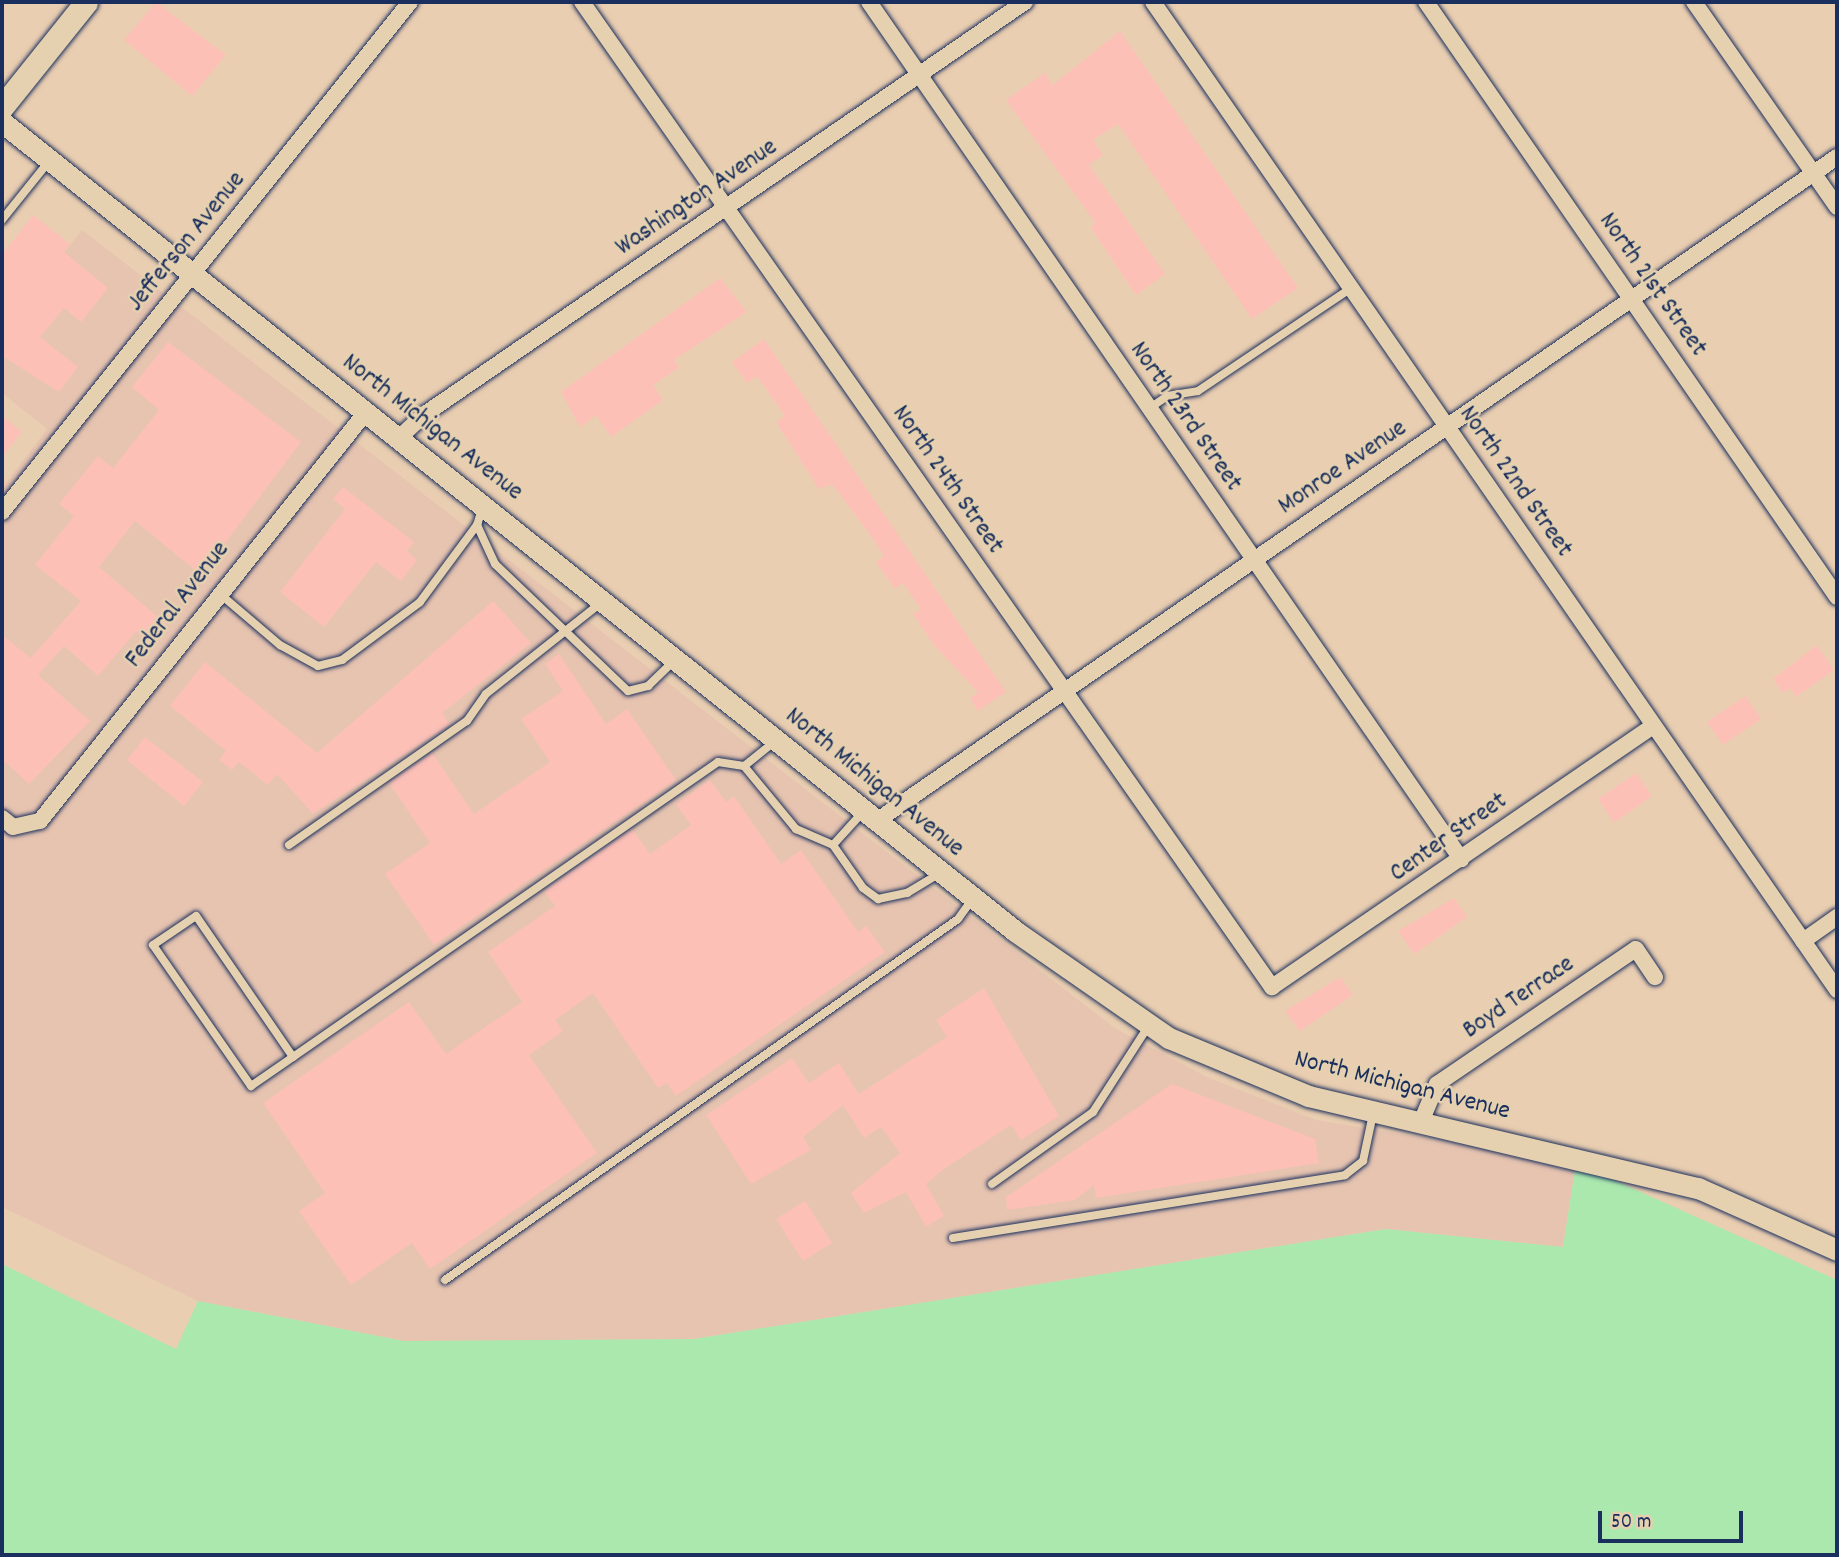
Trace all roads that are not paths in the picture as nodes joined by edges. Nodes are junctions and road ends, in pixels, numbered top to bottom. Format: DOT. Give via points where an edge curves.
graph roads {
  1 [pos="86,2"];
  2 [pos="410,2"];
  3 [pos="582,2"];
  4 [pos="869,2"];
  5 [pos="1025,2"];
  6 [pos="1153,2"];
  7 [pos="1426,2"];
  8 [pos="1694,2"];
  9 [pos="919,75"];
  10 [pos="2,107"];
  11 [pos="2,122"];
  12 [pos="1837,157"];
  13 [pos="50,160"];
  14 [pos="1814,174"];
  15 [pos="1837,207"];
  16 [pos="726,208"];
  17 [pos="2,220"];
  18 [pos="192,275"];
  19 [pos="1351,288"];
  20 [pos="1632,299"];
  21 [pos="1150,408"];
  22 [pos="366,412"];
  23 [pos="1447,426"];
  24 [pos="400,437"];
  25 [pos="483,504"];
  26 [pos="2,512"];
  27 [pos="477,525"];
  28 [pos="1254,559"];
  29 [pos="218,592"];
  30 [pos="1837,597"];
  31 [pos="603,601"];
  32 [pos="569,631"];
  33 [pos="676,659"];
  34 [pos="1063,690"];
  35 [pos="1653,726"];
  36 [pos="776,741"];
  37 [pos="744,766"];
  38 [pos="871,816"];
  39 [pos="2,818"];
  40 [pos="289,845"];
  41 [pos="833,845"];
  42 [pos="1461,859"];
  43 [pos="942,873"];
  44 [pos="974,898"];
  45 [pos="1837,917"];
  46 [pos="1803,941"];
  47 [pos="1655,977"];
  48 [pos="1272,987"];
  49 [pos="1837,990"];
  50 [pos="1149,1025"];
  51 [pos="293,1057"];
  52 [pos="1374,1111"];
  53 [pos="1421,1122"];
  54 [pos="992,1184"];
  55 [pos="953,1238"];
  56 [pos="1837,1250"];
  57 [pos="445,1280"];
  1 -- 10 [label="main road"];
  2 -- 18 [label="street, Jefferson Avenue"];
  3 -- 16 [label="street, North 24th Street"];
  4 -- 9 [label="street, North 23rd Street"];
  5 -- 9 [label="street, Washington Avenue"];
  6 -- 19 [label="street, North 22nd Street"];
  7 -- 20 [label="street, North 21st Street"];
  8 -- 14 [label="street"];
  9 -- 16 [label="street, Washington Avenue"];
  9 -- 21 [label="street, North 23rd Street"];
  11 -- 13 [label="street, North Michigan Avenue"];
  12 -- 14 [label="street, Monroe Avenue"];
  13 -- 17 [label="lane"];
  13 -- 18 [label="street, North Michigan Avenue"];
  14 -- 15 [label="street"];
  14 -- 20 [label="street, Monroe Avenue"];
  16 -- 24 [label="street, Washington Avenue" via="425,414"];
  16 -- 34 [label="street, North 24th Street"];
  18 -- 22 [label="street, North Michigan Avenue"];
  18 -- 26 [label="street, Jefferson Avenue"];
  19 -- 21 [label="lane" via="1198,391 1167,396"];
  19 -- 23 [label="street, North 22nd Street"];
  20 -- 23 [label="street, Monroe Avenue"];
  20 -- 30 [label="street, North 21st Street"];
  21 -- 28 [label="street, North 23rd Street"];
  22 -- 24 [label="street, North Michigan Avenue"];
  22 -- 29 [label="street, Federal Avenue"];
  23 -- 28 [label="street, Monroe Avenue"];
  23 -- 35 [label="street, North 22nd Street"];
  24 -- 25 [label="street, North Michigan Avenue"];
  25 -- 27 [label="lane"];
  25 -- 31 [label="street, North Michigan Avenue"];
  27 -- 29 [label="lane" via="420,602 342,660 318,666 280,645"];
  27 -- 32 [label="lane" via="495,564"];
  28 -- 34 [label="street, Monroe Avenue"];
  28 -- 42 [label="street, North 23rd Street"];
  29 -- 39 [label="street, Federal Avenue" via="40,821 28,828"];
  31 -- 32 [label="lane"];
  31 -- 33 [label="street, North Michigan Avenue"];
  32 -- 33 [label="lane" via="628,691 648,687"];
  32 -- 40 [label="lane" via="486,694 467,721"];
  33 -- 36 [label="street, North Michigan Avenue"];
  34 -- 38 [label="street, Monroe Avenue"];
  34 -- 48 [label="street, North 24th Street"];
  35 -- 42 [label="street, Center Street"];
  35 -- 46 [label="street, North 22nd Street"];
  36 -- 37 [label="lane"];
  36 -- 38 [label="street, North Michigan Avenue"];
  37 -- 41 [label="lane" via="796,829"];
  37 -- 51 [label="lane" via="718,762"];
  38 -- 41 [label="lane" via="841,828"];
  38 -- 43 [label="street, North Michigan Avenue"];
  41 -- 43 [label="lane" via="878,899 907,893"];
  42 -- 48 [label="street, Center Street"];
  43 -- 44 [label="street, North Michigan Avenue"];
  44 -- 50 [label="street, North Michigan Avenue"];
  44 -- 57 [label="lane" via="958,919"];
  45 -- 46 [label="street"];
  46 -- 49 [label="street, North 22nd Street"];
  47 -- 53 [label="street, Boyd Terrace" via="1636,949 1437,1084"];
  50 -- 52 [label="street, North Michigan Avenue" via="1196,1053 1308,1096"];
  50 -- 54 [label="lane" via="1093,1112"];
  51 -- 51 [label="lane" via="196,916 153,945 251,1086"];
  52 -- 53 [label="street, North Michigan Avenue"];
  52 -- 55 [label="lane" via="1363,1161 1345,1175"];
  53 -- 56 [label="street, North Michigan Avenue" via="1698,1188"];
}
